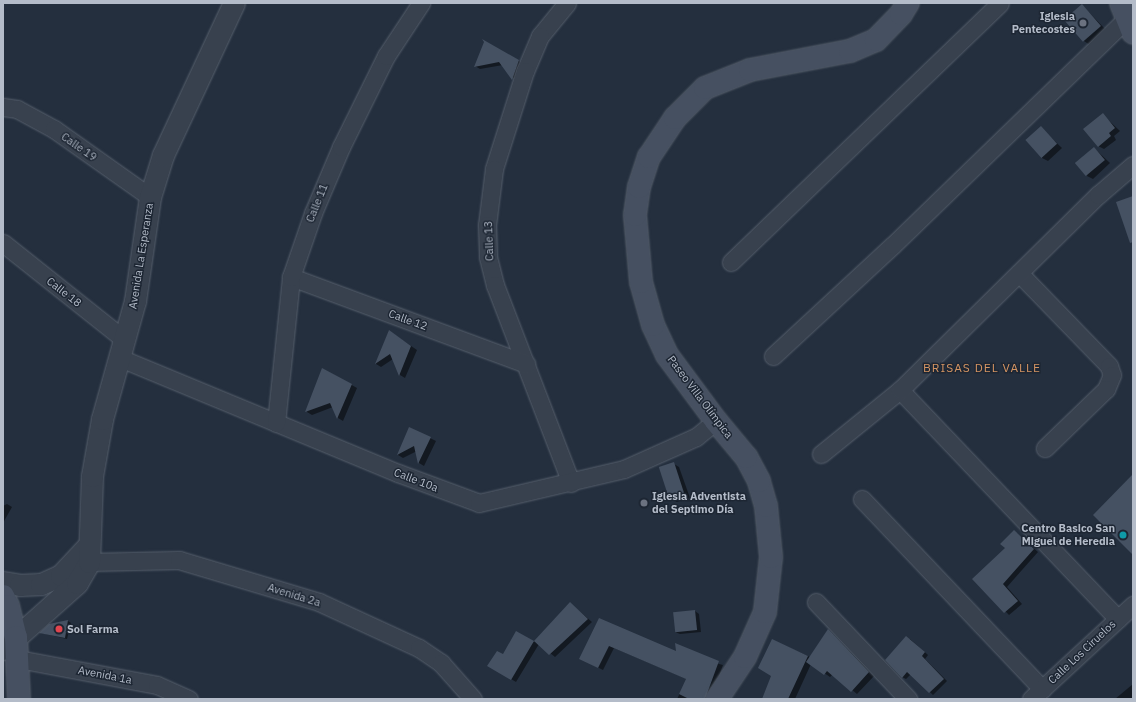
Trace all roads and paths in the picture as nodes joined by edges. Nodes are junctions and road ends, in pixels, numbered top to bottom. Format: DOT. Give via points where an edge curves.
graph roads {
  1 [pos="234,3"];
  2 [pos="422,3"];
  3 [pos="567,3"];
  4 [pos="908,3"];
  5 [pos="1000,3"];
  6 [pos="1127,18"];
  7 [pos="3,107"];
  8 [pos="1133,165"];
  9 [pos="150,197"];
  10 [pos="3,243"];
  11 [pos="731,262"];
  12 [pos="1019,273"];
  13 [pos="291,276"];
  14 [pos="123,349"];
  15 [pos="773,356"];
  16 [pos="526,364"];
  17 [pos="900,390"];
  18 [pos="716,421"];
  19 [pos="276,423"];
  20 [pos="1045,448"];
  21 [pos="821,454"];
  22 [pos="571,483"];
  23 [pos="862,500"];
  24 [pos="88,554"];
  25 [pos="3,582"];
  26 [pos="3,596"];
  27 [pos="816,602"];
  28 [pos="1133,605"];
  29 [pos="1118,620"];
  30 [pos="12,648"];
  31 [pos="3,684"];
  32 [pos="1036,694"];
  33 [pos="189,699"];
  34 [pos="473,699"];
  35 [pos="718,699"];
  36 [pos="908,699"];
  1 -- 9 [label="street, Avenida La Esperanza" via="163,155"];
  2 -- 13 [label="street, Calle 11" via="386,56 341,147 313,213"];
  3 -- 16 [label="street, Calle 13" via="540,36 525,71 494,169 487,225 488,257 495,285"];
  4 -- 18 [label="main road, Paseo Villa Olímpica" via="876,40 850,51 750,70 705,88 675,118 649,157 639,187 635,215 641,282 653,326 667,355"];
  5 -- 11 [label="street"];
  6 -- 15 [label="street" via="893,245"];
  7 -- 9 [label="street, Calle 19" via="18,109 54,130"];
  8 -- 12 [label="street" via="1098,195"];
  9 -- 14 [label="street, Avenida La Esperanza" via="135,301"];
  10 -- 14 [label="street, Calle 18"];
  12 -- 17 [label="street"];
  12 -- 20 [label="street" via="1109,366 1112,375 1106,390"];
  13 -- 16 [label="street, Calle 12"];
  13 -- 19 [label="street, Calle 11"];
  14 -- 19 [label="street, Calle 10a"];
  14 -- 24 [label="street, Avenida La Esperanza" via="102,419 92,476"];
  16 -- 22 [label="street, Calle 13"];
  17 -- 21 [label="street"];
  17 -- 29 [label="street"];
  18 -- 22 [label="street, Calle 10a" via="696,437 624,469"];
  18 -- 35 [label="main road, Paseo Villa Olímpica" via="746,457 759,481 766,506 772,557 765,612 745,657"];
  19 -- 22 [label="street, Calle 10a" via="471,501 486,503"];
  23 -- 32 [label="street"];
  24 -- 25 [label="street" via="61,575 40,584 20,586"];
  24 -- 30 [label="street, Avenida La Esperanza" via="76,583"];
  24 -- 34 [label="street, Avenida 2a" via="179,560 319,602 419,648 441,663"];
  26 -- 30 [label="main road" via="8,606"];
  27 -- 36 [label="street"];
  28 -- 29 [label="street, Calle Los Ciruelos"];
  29 -- 32 [label="street, Calle Los Ciruelos"];
  30 -- 31 [label="main road" via="19,699"];
  30 -- 33 [label="street, Avenida 1a" via="157,684"];
}
